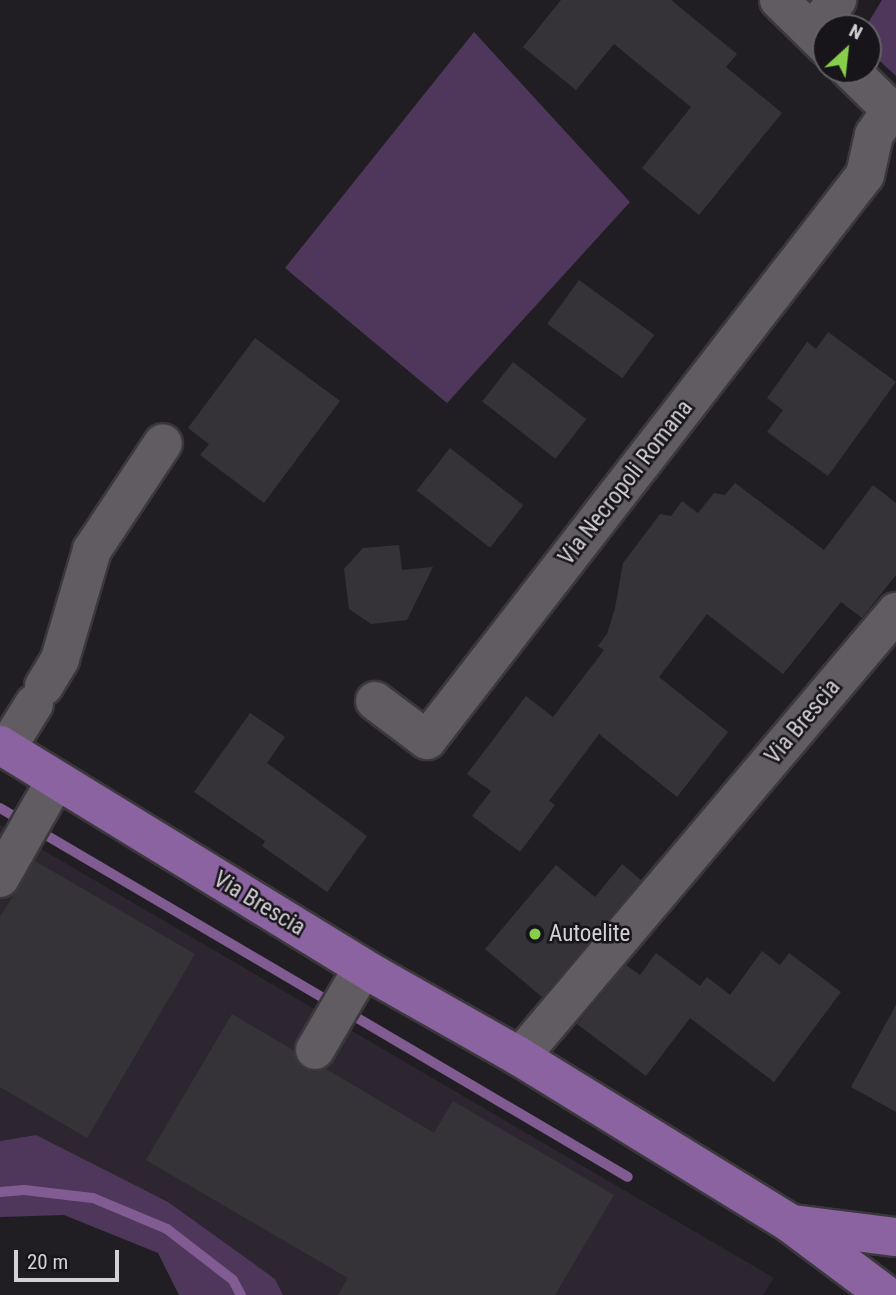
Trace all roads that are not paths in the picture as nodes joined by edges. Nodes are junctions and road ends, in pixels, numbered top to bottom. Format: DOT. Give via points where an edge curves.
graph roads {
  1 [pos="779,0"];
  2 [pos="812,32"];
  3 [pos="865,84"];
  4 [pos="894,112"];
  5 [pos="881,173"];
  6 [pos="163,443"];
  7 [pos="896,612"];
  8 [pos="375,701"];
  9 [pos="3,747"];
  10 [pos="40,809"];
  11 [pos="0,878"];
  12 [pos="520,1057"];
  13 [pos="791,1224"];
  14 [pos="896,1237"];
  15 [pos="886,1295"];
  1 -- 2 [label="street"];
  3 -- 4 [label="street, Via Necropoli Romana"];
  4 -- 5 [label="street, Via Necropoli Romana" via="874,135"];
  5 -- 8 [label="street, Via Necropoli Romana" via="427,740"];
  6 -- 9 [label="street" via="92,550 60,659"];
  7 -- 12 [label="street, Via Brescia"];
  9 -- 10 [label="main road, Via Brescia"];
  10 -- 11 [label="street"];
  10 -- 12 [label="main road, Via Brescia" via="340,1008"];
  12 -- 13 [label="main road, Via Brescia"];
  13 -- 14 [label="main road, Via Brescia"];
  13 -- 15 [label="main road, Via Brescia"];
}
